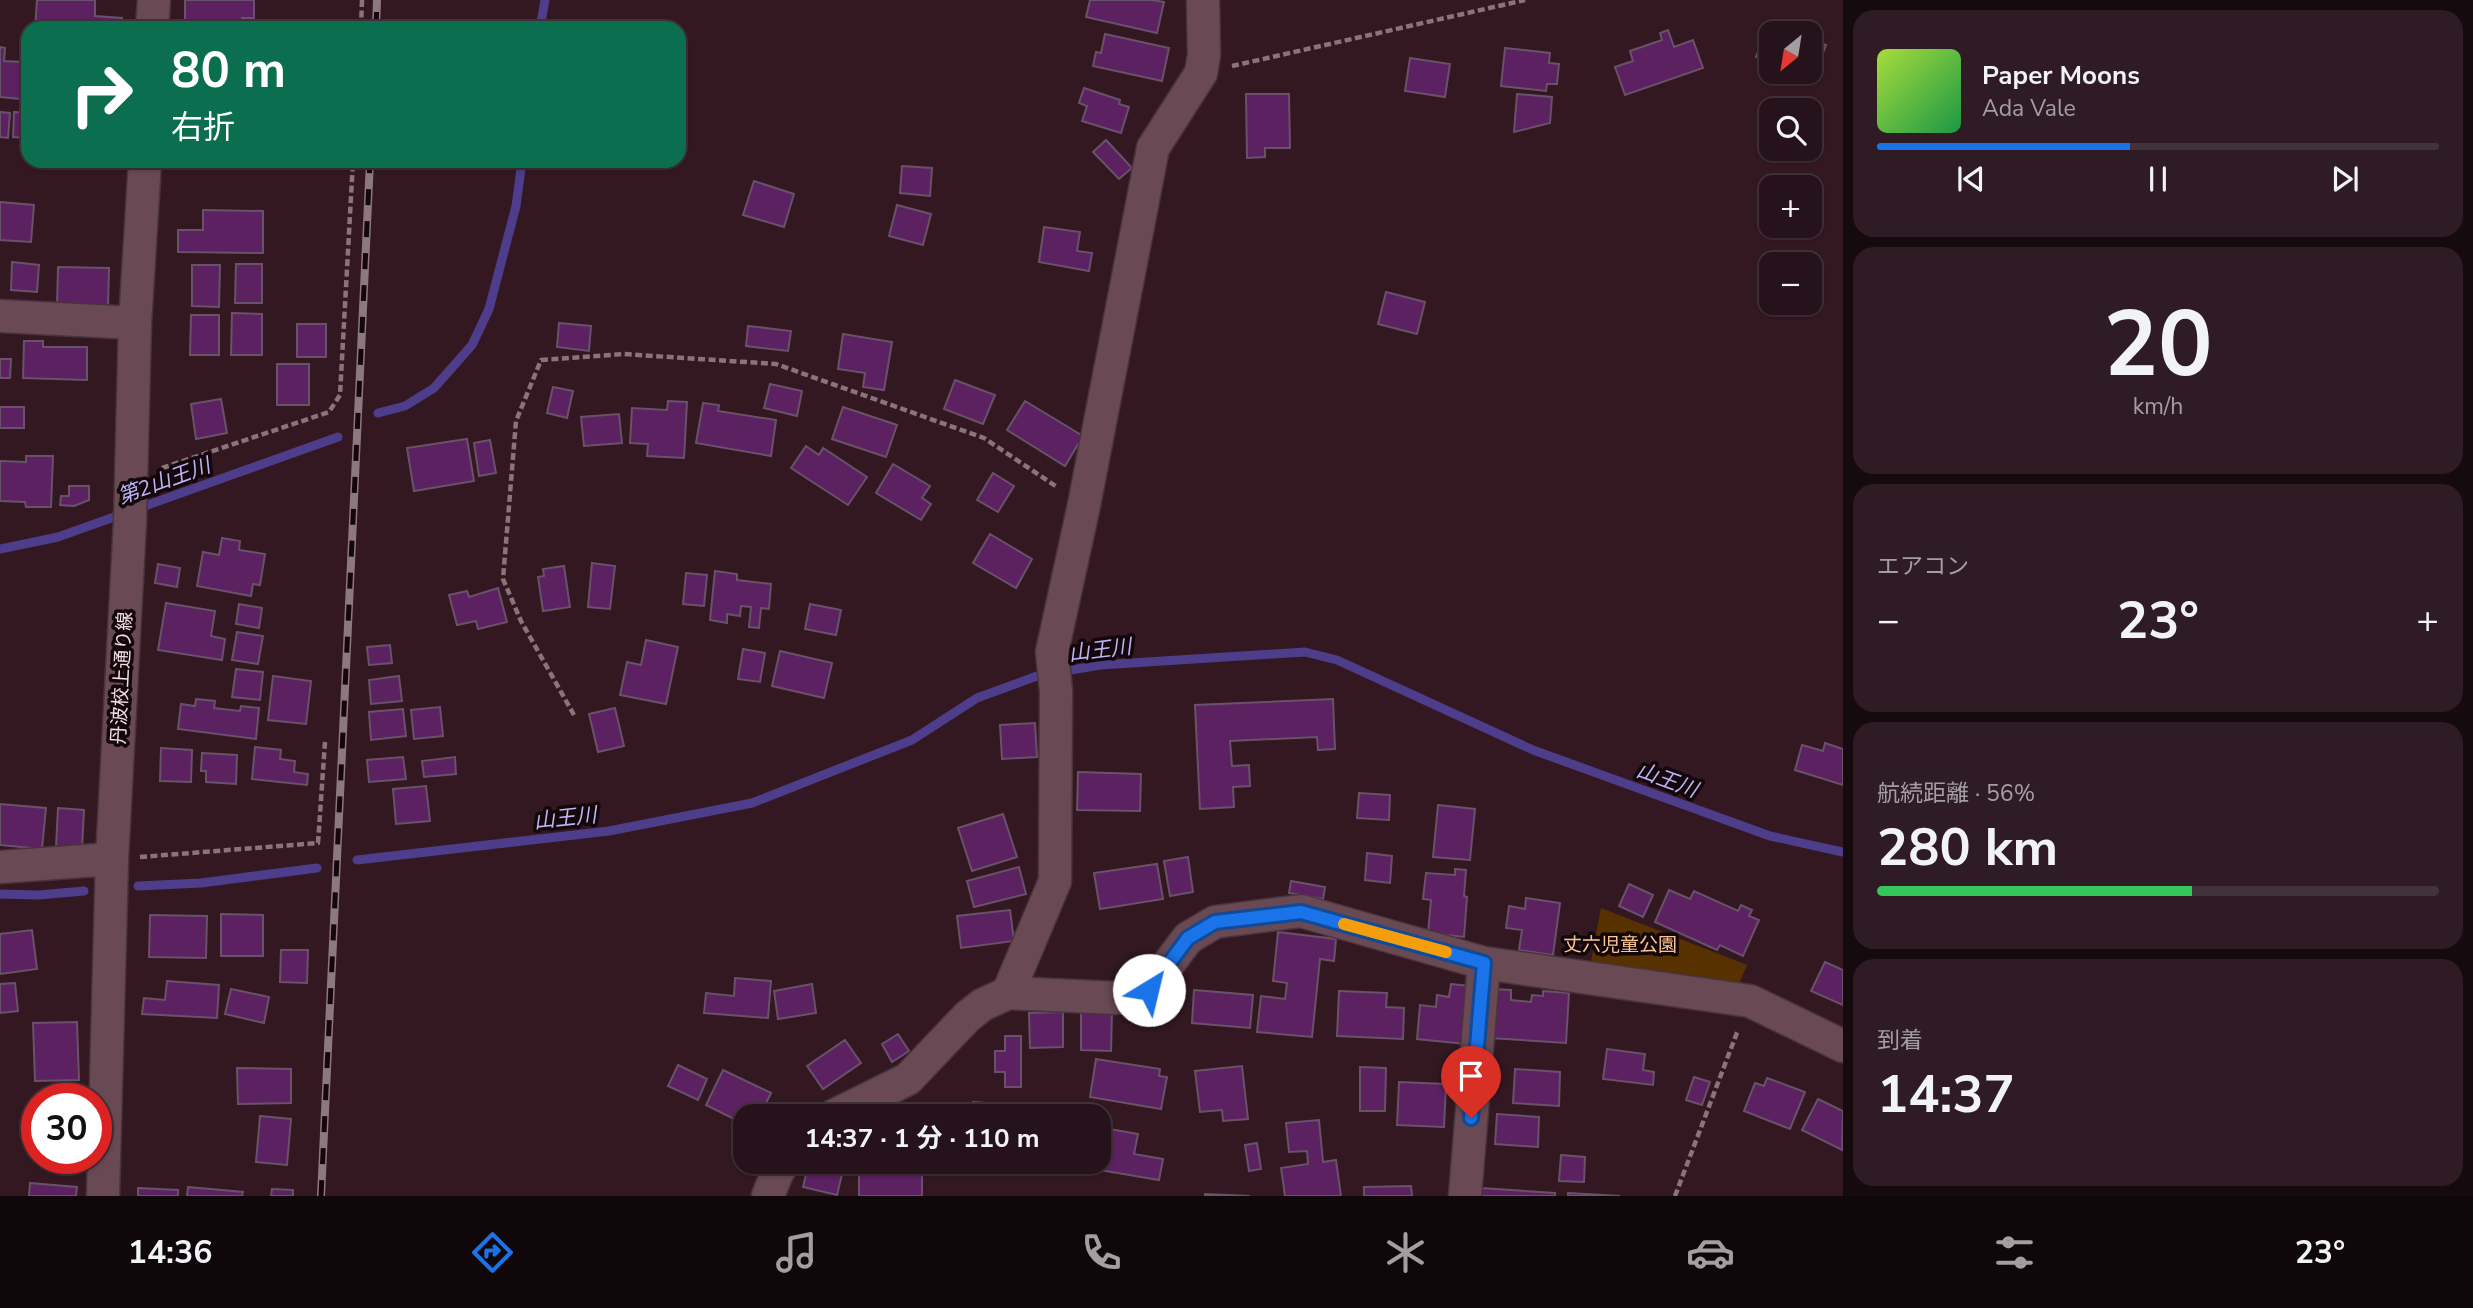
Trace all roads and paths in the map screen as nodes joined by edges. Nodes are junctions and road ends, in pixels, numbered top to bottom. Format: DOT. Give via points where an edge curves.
graph roads {
  1 [pos="154,0"];
  2 [pos="362,0"];
  3 [pos="1203,0"];
  4 [pos="1525,0"];
  5 [pos="152,21"];
  6 [pos="361,21"];
  7 [pos="1201,73"];
  8 [pos="145,168"];
  9 [pos="353,168"];
  10 [pos="0,316"];
  11 [pos="135,323"];
  12 [pos="131,478"];
  13 [pos="1084,505"];
  14 [pos="574,715"];
  15 [pos="325,743"];
  16 [pos="112,859"];
  17 [pos="0,867"];
  18 [pos="1484,963"];
  19 [pos="1008,993"];
  20 [pos="1750,1001"];
  21 [pos="1843,1046"];
  22 [pos="857,1104"];
  23 [pos="777,1174"];
  24 [pos="103,1196"];
  25 [pos="768,1196"];
  26 [pos="1465,1196"];
  27 [pos="1675,1196"];
  1 -- 5 [label="street"];
  2 -- 6 [label="path"];
  3 -- 7 [label="street"];
  4 -- 7 [label="path"];
  7 -- 13 [label="street" via="1153,148"];
  8 -- 11 [label="street, 丹波校上通り線"];
  9 -- 12 [label="path" via="341,395 329,412"];
  10 -- 11 [label="street"];
  11 -- 12 [label="street, 丹波校上通り線"];
  12 -- 16 [label="street, 丹波校上通り線"];
  13 -- 14 [label="path" via="984,438 776,364 623,354 541,360 516,421 503,579"];
  13 -- 19 [label="street" via="1052,652 1055,881"];
  15 -- 16 [label="path" via="318,843"];
  16 -- 17 [label="street"];
  16 -- 24 [label="street, 丹波校上通り線"];
  18 -- 19 [label="street" via="1301,912 1215,922 1188,938 1149,990 1116,998"];
  18 -- 20 [label="street"];
  18 -- 26 [label="street"];
  19 -- 22 [label="street" via="967,1017 908,1079"];
  20 -- 21 [label="street"];
  20 -- 27 [label="path"];
  23 -- 25 [label="street"];
}
